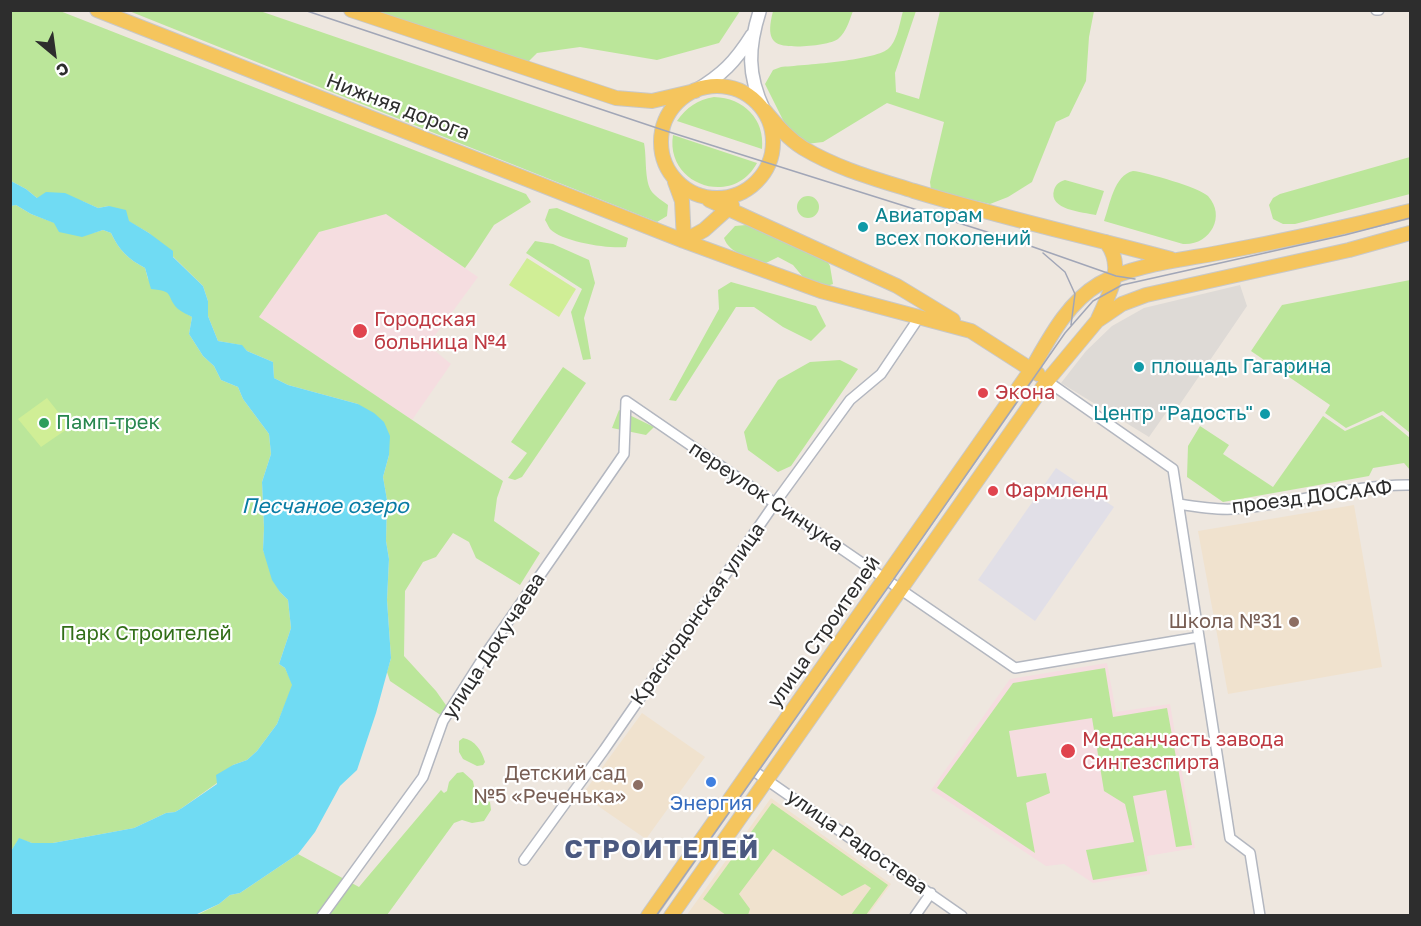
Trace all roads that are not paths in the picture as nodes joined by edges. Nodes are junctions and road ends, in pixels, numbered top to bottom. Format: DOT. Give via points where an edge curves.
graph roads {
  1 [pos="98,10"];
  2 [pos="351,10"];
  3 [pos="760,10"];
  4 [pos="753,34"];
  5 [pos="695,91"];
  6 [pos="764,110"];
  7 [pos="673,177"];
  8 [pos="745,191"];
  9 [pos="697,195"];
  10 [pos="728,209"];
  11 [pos="1410,211"];
  12 [pos="1410,233"];
  13 [pos="684,241"];
  14 [pos="1106,242"];
  15 [pos="1173,260"];
  16 [pos="1116,276"];
  17 [pos="920,316"];
  18 [pos="1097,321"];
  19 [pos="971,331"];
  20 [pos="1031,370"];
  21 [pos="1047,381"];
  22 [pos="626,401"];
  23 [pos="1410,485"];
  24 [pos="943,496"];
  25 [pos="775,503"];
  26 [pos="1179,504"];
  27 [pos="960,507"];
  28 [pos="885,579"];
  29 [pos="901,590"];
  30 [pos="1199,637"];
  31 [pos="751,769"];
  32 [pos="767,780"];
  33 [pos="524,860"];
  34 [pos="931,893"];
  35 [pos="322,915"];
  36 [pos="648,915"];
  37 [pos="671,915"];
  38 [pos="915,915"];
  39 [pos="962,915"];
  40 [pos="1260,915"];
  1 -- 13 [label="main road, Нижняя дорога"];
  2 -- 5 [label="main road" via="616,98 652,101"];
  3 -- 4 [label="main road"];
  4 -- 5 [label="main road" via="726,70"];
  4 -- 6 [label="main road" via="750,65"];
  5 -- 6 [label="main road" via="713,86 734,89 750,96"];
  5 -- 7 [label="main road" via="674,107 662,132 662,151"];
  6 -- 8 [label="main road" via="772,130 773,153 761,178"];
  6 -- 14 [label="main road" via="791,140 855,173"];
  7 -- 9 [label="main road"];
  7 -- 13 [label="main road" via="682,201"];
  8 -- 9 [label="main road" via="719,199"];
  8 -- 10 [label="main road"];
  9 -- 10 [label="main road"];
  10 -- 13 [label="main road"];
  10 -- 19 [label="main road" via="897,286"];
  11 -- 15 [label="main road" via="1343,228"];
  12 -- 18 [label="main road" via="1146,295 1122,304"];
  13 -- 17 [label="main road, Нижняя дорога" via="821,291"];
  14 -- 15 [label="main road"];
  14 -- 16 [label="main road" via="1116,260"];
  15 -- 16 [label="main road, улица Строителей"];
  16 -- 18 [label="main road"];
  16 -- 20 [label="main road, улица Строителей" via="1098,284 1072,308 1055,328"];
  17 -- 19 [label="main road, Нижняя дорога"];
  17 -- 25 [label="street, Краснодонская улица" via="881,374 850,400"];
  18 -- 21 [label="main road, улица Строителей"];
  19 -- 20 [label="main road"];
  20 -- 21 [label="main road"];
  20 -- 24 [label="main road, улица Строителей"];
  21 -- 26 [label="street" via="1173,469"];
  21 -- 27 [label="main road, улица Строителей"];
  22 -- 25 [label="street, переулок Синчука"];
  22 -- 35 [label="street, улица Докучаева" via="624,454 486,652 443,721 423,777"];
  23 -- 26 [label="street, проезд ДОСААФ" via="1383,485 1234,509"];
  24 -- 27 [label="street"];
  24 -- 28 [label="main road, улица Строителей"];
  25 -- 28 [label="street, переулок Синчука"];
  25 -- 33 [label="street, Краснодонская улица"];
  26 -- 30 [label="street"];
  27 -- 29 [label="main road, улица Строителей"];
  28 -- 29 [label="street, переулок Синчука"];
  28 -- 31 [label="main road, улица Строителей"];
  29 -- 30 [label="street, переулок Синчука" via="1015,668"];
  29 -- 32 [label="main road, улица Строителей"];
  30 -- 40 [label="street" via="1230,838 1250,853"];
  31 -- 32 [label="street, улица Радостева"];
  31 -- 36 [label="main road, улица Строителей"];
  32 -- 34 [label="street, улица Радостева"];
  32 -- 37 [label="main road, улица Строителей"];
  34 -- 38 [label="street"];
  34 -- 39 [label="street, улица Радостева"];
}
